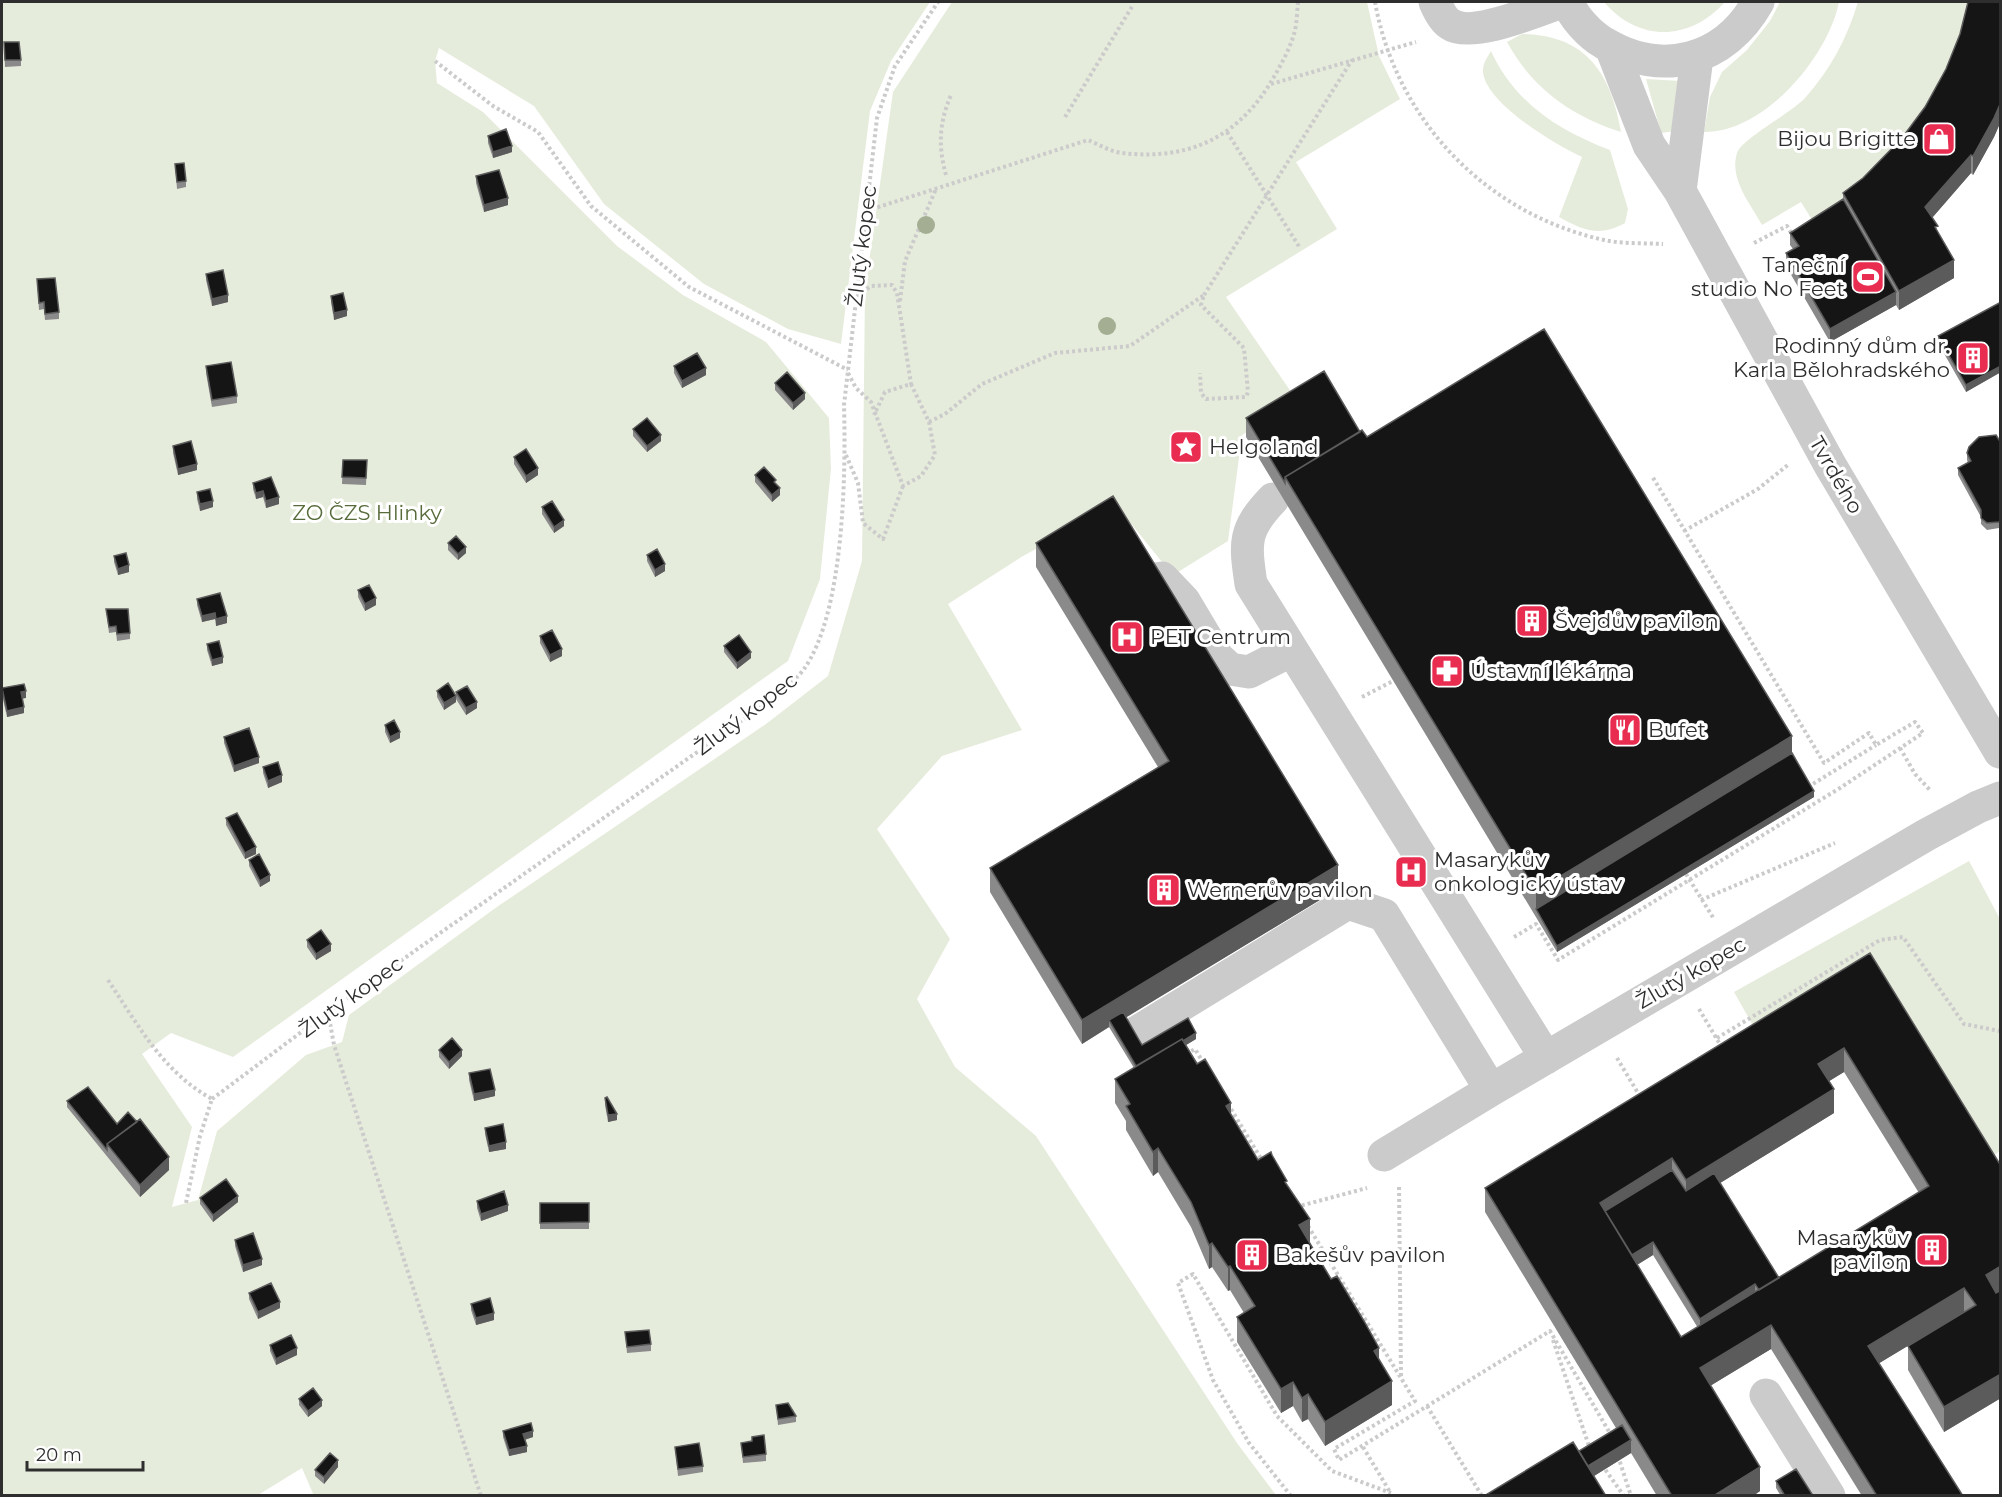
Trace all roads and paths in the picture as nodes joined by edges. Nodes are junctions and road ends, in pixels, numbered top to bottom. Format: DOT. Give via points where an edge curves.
graph roads {
  1 [pos="938,2"];
  2 [pos="1298,2"];
  3 [pos="1375,2"];
  4 [pos="1435,2"];
  5 [pos="1562,2"];
  6 [pos="1568,2"];
  7 [pos="1758,2"];
  8 [pos="1133,5"];
  9 [pos="1611,47"];
  10 [pos="1385,49"];
  11 [pos="1697,57"];
  12 [pos="435,60"];
  13 [pos="1352,60"];
  14 [pos="1270,84"];
  15 [pos="951,95"];
  16 [pos="1065,117"];
  17 [pos="1227,132"];
  18 [pos="946,175"];
  19 [pos="936,189"];
  20 [pos="1680,191"];
  21 [pos="1267,195"];
  22 [pos="866,211"];
  23 [pos="1796,242"];
  24 [pos="1754,243"];
  25 [pos="1663,244"];
  26 [pos="1300,248"];
  27 [pos="1204,295"];
  28 [pos="856,296"];
  29 [pos="899,308"];
  30 [pos="848,371"];
  31 [pos="1200,373"];
  32 [pos="911,384"];
  33 [pos="874,415"];
  34 [pos="929,422"];
  35 [pos="844,452"];
  36 [pos="1794,460"];
  37 [pos="1652,476"];
  38 [pos="903,486"];
  39 [pos="1273,499"];
  40 [pos="1684,531"];
  41 [pos="1149,580"];
  42 [pos="1292,650"];
  43 [pos="1876,745"];
  44 [pos="1900,748"];
  45 [pos="2001,753"];
  46 [pos="1808,788"];
  47 [pos="1930,790"];
  48 [pos="2001,798"];
  49 [pos="1844,839"];
  50 [pos="1686,874"];
  51 [pos="1690,881"];
  52 [pos="1701,900"];
  53 [pos="1711,914"];
  54 [pos="1521,932"];
  55 [pos="108,980"];
  56 [pos="1696,1004"];
  57 [pos="328,1012"];
  58 [pos="2001,1031"];
  59 [pos="1137,1032"];
  60 [pos="1717,1038"];
  61 [pos="1713,1051"];
  62 [pos="1613,1052"];
  63 [pos="1178,1058"];
  64 [pos="1546,1058"];
  65 [pos="1207,1068"];
  66 [pos="1491,1090"];
  67 [pos="1649,1090"];
  68 [pos="1640,1096"];
  69 [pos="212,1098"];
  70 [pos="1224,1098"];
  71 [pos="1645,1104"];
  72 [pos="1266,1167"];
  73 [pos="1386,1173"];
  74 [pos="1290,1198"];
  75 [pos="186,1203"];
  76 [pos="1296,1207"];
  77 [pos="1288,1212"];
  78 [pos="1550,1331"];
  79 [pos="1401,1378"];
  80 [pos="1766,1395"];
  81 [pos="1427,1406"];
  82 [pos="1610,1433"];
  83 [pos="1602,1437"];
  84 [pos="1595,1442"];
  85 [pos="1613,1442"];
  86 [pos="1588,1446"];
  87 [pos="1363,1447"];
  88 [pos="1616,1451"];
  89 [pos="1579,1452"];
  90 [pos="1594,1454"];
  91 [pos="1600,1462"];
  92 [pos="1392,1494"];
  93 [pos="481,1496"];
  94 [pos="1291,1496"];
  95 [pos="1482,1496"];
  96 [pos="1624,1496"];
  97 [pos="1632,1496"];
  98 [pos="1829,1496"];
  1 -- 22 [label="path, Žlutý kopec" via="895,66 877,118"];
  2 -- 14 [label="path" via="1294,34"];
  3 -- 10 [label="path"];
  4 -- 5 [label="street" via="1449,24 1459,28 1502,22"];
  6 -- 9 [label="street" via="1593,37"];
  7 -- 11 [label="street" via="1747,21 1724,43"];
  8 -- 16 [label="path"];
  9 -- 11 [label="street" via="1625,56 1661,63"];
  9 -- 20 [label="street, Tvrdého" via="1649,145"];
  10 -- 13 [label="path"];
  10 -- 25 [label="path" via="1418,113 1457,160 1491,190 1551,224 1606,241"];
  11 -- 20 [label="street"];
  12 -- 30 [label="path" via="493,106 538,132 591,206 688,287"];
  13 -- 14 [label="path"];
  13 -- 21 [label="path"];
  14 -- 17 [label="path" via="1253,110"];
  15 -- 18 [label="path" via="940,134 940,155"];
  17 -- 19 [label="path" via="1190,150 1158,154 1119,153 1088,140"];
  17 -- 21 [label="path"];
  19 -- 22 [label="path"];
  19 -- 29 [label="path" via="905,261"];
  20 -- 45 [label="street, Tvrdého" via="1830,465"];
  21 -- 26 [label="path"];
  21 -- 27 [label="path"];
  22 -- 28 [label="path, Žlutý kopec"];
  23 -- 24 [label="path" via="1787,226"];
  27 -- 31 [label="path" via="1201,305 1244,348 1246,397 1206,399 1201,393"];
  27 -- 34 [label="path" via="1130,346 1055,353 982,384"];
  28 -- 29 [label="path" via="871,286 892,285"];
  28 -- 30 [label="path, Žlutý kopec"];
  29 -- 32 [label="path"];
  30 -- 33 [label="path" via="855,388 871,402"];
  30 -- 35 [label="path, Žlutý kopec"];
  32 -- 33 [label="path" via="885,392"];
  32 -- 34 [label="path"];
  33 -- 38 [label="path"];
  34 -- 38 [label="path" via="935,455 921,476"];
  35 -- 38 [label="path" via="858,483 862,523 883,538"];
  35 -- 57 [label="path, Žlutý kopec" via="838,565 819,642 803,670 774,698"];
  36 -- 40 [label="path" via="1758,489"];
  37 -- 40 [label="path"];
  39 -- 42 [label="street" via="1254,519 1246,549 1251,584"];
  40 -- 43 [label="path" via="1824,763 1869,733"];
  41 -- 42 [label="street" via="1162,578 1174,588 1218,658 1230,669 1249,672"];
  42 -- 64 [label="street"];
  43 -- 44 [label="path" via="1915,722 1923,733"];
  43 -- 46 [label="path"];
  44 -- 47 [label="path"];
  44 -- 51 [label="path"];
  48 -- 64 [label="street, Žlutý kopec" via="1937,830"];
  49 -- 52 [label="path"];
  50 -- 51 [label="path"];
  51 -- 52 [label="path"];
  51 -- 54 [label="path" via="1558,960 1536,924"];
  52 -- 53 [label="path"];
  55 -- 69 [label="path" via="159,1056 189,1086"];
  56 -- 60 [label="path"];
  57 -- 69 [label="path, Žlutý kopec"];
  57 -- 93 [label="path" via="334,1045"];
  58 -- 60 [label="path" via="1964,1024 1903,937 1880,940"];
  59 -- 66 [label="street" via="1348,903 1384,915"];
  60 -- 61 [label="path" via="1722,1045"];
  62 -- 68 [label="path"];
  63 -- 65 [label="path" via="1195,1049"];
  64 -- 66 [label="street, Žlutý kopec"];
  66 -- 73 [label="street, Žlutý kopec"];
  67 -- 68 [label="path"];
  68 -- 71 [label="path"];
  69 -- 75 [label="path"];
  70 -- 72 [label="path"];
  73 -- 76 [label="path"];
  73 -- 79 [label="path"];
  74 -- 76 [label="path"];
  76 -- 77 [label="path"];
  76 -- 79 [label="path"];
  78 -- 81 [label="path"];
  78 -- 82 [label="path"];
  78 -- 86 [label="path"];
  79 -- 87 [label="path" via="1415,1401 1334,1449 1339,1460"];
  80 -- 98 [label="street"];
  81 -- 87 [label="path"];
  81 -- 95 [label="path"];
  82 -- 83 [label="path"];
  82 -- 85 [label="path"];
  84 -- 86 [label="path"];
  86 -- 89 [label="path"];
  86 -- 90 [label="path"];
  87 -- 92 [label="path"];
  88 -- 97 [label="path"];
  91 -- 96 [label="path"];
  92 -- 94 [label="path" via="1332,1471 1277,1416 1193,1274 1178,1283 1213,1380 1249,1443"];
}
